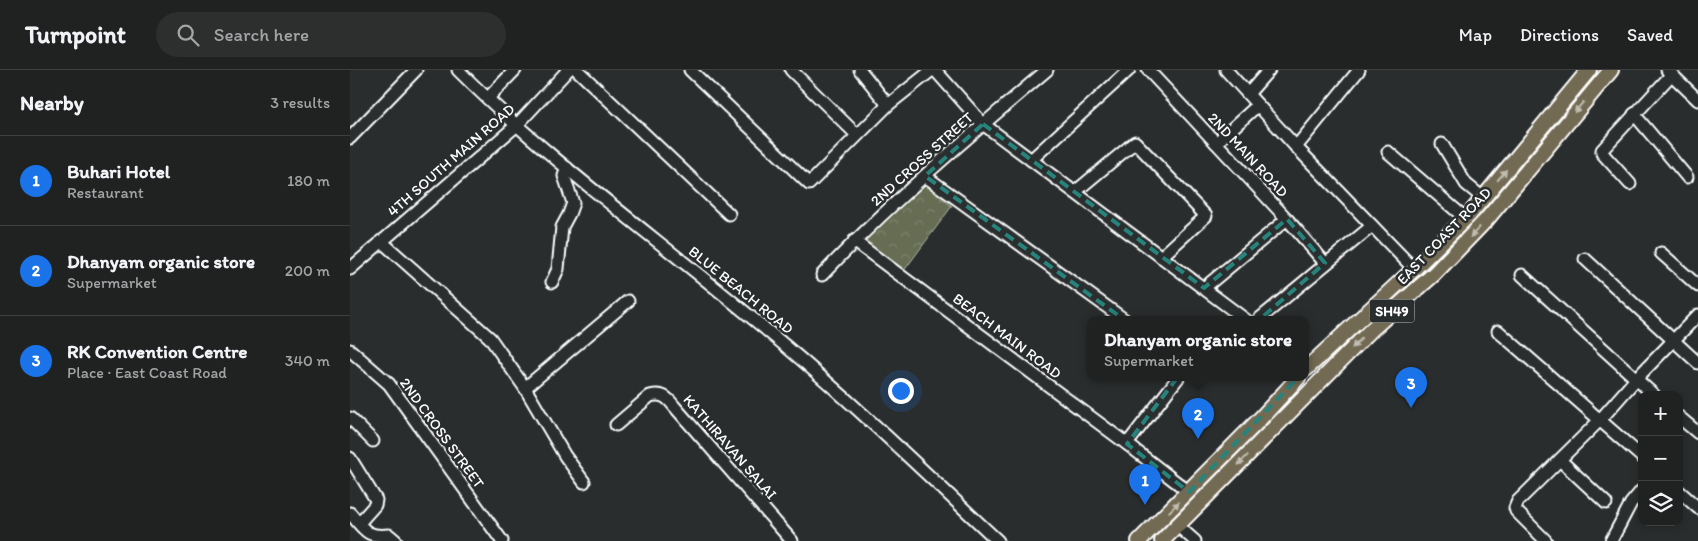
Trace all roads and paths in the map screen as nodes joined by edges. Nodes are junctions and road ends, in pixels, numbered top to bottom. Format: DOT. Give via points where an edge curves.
graph roads {
  1 [pos="416,70"];
  2 [pos="458,70"];
  3 [pos="514,70"];
  4 [pos="568,70"];
  5 [pos="577,70"];
  6 [pos="690,70"];
  7 [pos="791,70"];
  8 [pos="860,70"];
  9 [pos="933,70"];
  10 [pos="1047,70"];
  11 [pos="1129,70"];
  12 [pos="1148,70"];
  13 [pos="1226,70"];
  14 [pos="1269,70"];
  15 [pos="1359,70"];
  16 [pos="1589,70"];
  17 [pos="1610,70"];
  18 [pos="1670,72"];
  19 [pos="1248,94"];
  20 [pos="488,98"];
  21 [pos="1698,100"];
  22 [pos="888,105"];
  23 [pos="1258,105"];
  24 [pos="1634,114"];
  25 [pos="983,124"];
  26 [pos="517,125"];
  27 [pos="857,135"];
  28 [pos="350,138"];
  29 [pos="1216,143"];
  30 [pos="1442,144"];
  31 [pos="1296,148"];
  32 [pos="1388,152"];
  33 [pos="1031,160"];
  34 [pos="567,168"];
  35 [pos="925,176"];
  36 [pos="1687,177"];
  37 [pos="1630,184"];
  38 [pos="1075,192"];
  39 [pos="1483,198"];
  40 [pos="729,214"];
  41 [pos="1465,218"];
  42 [pos="1287,219"];
  43 [pos="1372,226"];
  44 [pos="381,241"];
  45 [pos="854,241"];
  46 [pos="1662,253"];
  47 [pos="1161,257"];
  48 [pos="1585,259"];
  49 [pos="1325,263"];
  50 [pos="1414,268"];
  51 [pos="350,269"];
  52 [pos="822,274"];
  53 [pos="1522,274"];
  54 [pos="552,282"];
  55 [pos="1698,286"];
  56 [pos="1204,288"];
  57 [pos="628,300"];
  58 [pos="1698,315"];
  59 [pos="1119,316"];
  60 [pos="1241,316"];
  61 [pos="1263,316"];
  62 [pos="1498,331"];
  63 [pos="1673,340"];
  64 [pos="350,350"];
  65 [pos="1698,363"];
  66 [pos="1309,366"];
  67 [pos="1636,379"];
  68 [pos="1176,381"];
  69 [pos="1295,381"];
  70 [pos="525,388"];
  71 [pos="1650,391"];
  72 [pos="350,418"];
  73 [pos="1600,420"];
  74 [pos="1683,420"];
  75 [pos="616,425"];
  76 [pos="1698,433"];
  77 [pos="373,441"];
  78 [pos="1127,444"];
  79 [pos="1638,453"];
  80 [pos="350,458"];
  81 [pos="1560,460"];
  82 [pos="584,482"];
  83 [pos="1189,492"];
  84 [pos="1638,495"];
  85 [pos="1683,495"];
  86 [pos="1606,503"];
  87 [pos="1698,508"];
  88 [pos="350,513"];
  89 [pos="359,522"];
  90 [pos="1178,526"];
  91 [pos="396,541"];
  92 [pos="502,541"];
  93 [pos="792,541"];
  94 [pos="998,541"];
  95 [pos="1140,541"];
  96 [pos="1162,541"];
  97 [pos="1195,541"];
  98 [pos="1546,541"];
  99 [pos="1611,541"];
  1 -- 28 [label="street"];
  2 -- 20 [label="street, BLUE BEACH ROAD"];
  3 -- 20 [label="street"];
  4 -- 26 [label="street, 4TH SOUTH MAIN ROAD"];
  5 -- 40 [label="street"];
  6 -- 27 [label="street" via="809,184"];
  7 -- 27 [label="street"];
  8 -- 22 [label="street"];
  9 -- 22 [label="street"];
  9 -- 25 [label="street"];
  10 -- 25 [label="street, 2ND CROSS STREET"];
  11 -- 33 [label="street"];
  12 -- 29 [label="street, 2ND MAIN ROAD"];
  13 -- 19 [label="street"];
  14 -- 19 [label="street"];
  15 -- 31 [label="street"];
  39 -- 16 [label="main road, EAST COAST ROAD / SH49, one-way"];
  17 -- 90 [label="main road, EAST COAST ROAD / SH49, one-way" via="1487,218 1434,274 1372,328"];
  18 -- 21 [label="street"];
  18 -- 24 [label="street"];
  19 -- 23 [label="street"];
  20 -- 26 [label="street, BLUE BEACH ROAD"];
  22 -- 27 [label="street"];
  23 -- 29 [label="street"];
  23 -- 31 [label="street"];
  24 -- 36 [label="street"];
  24 -- 37 [label="street" via="1602,150"];
  25 -- 33 [label="street"];
  25 -- 35 [label="street, 2ND CROSS STREET"];
  26 -- 34 [label="street, BLUE BEACH ROAD"];
  26 -- 44 [label="street, 4TH SOUTH MAIN ROAD"];
  29 -- 42 [label="street, 2ND MAIN ROAD"];
  30 -- 39 [label="street" via="1466,184"];
  31 -- 43 [label="street"];
  32 -- 41 [label="street"];
  33 -- 38 [label="street"];
  34 -- 54 [label="street" via="564,176 573,203 562,227 561,253"];
  34 -- 94 [label="street, BLUE BEACH ROAD" via="797,355"];
  35 -- 45 [label="street, 2ND CROSS STREET"];
  35 -- 59 [label="street"];
  38 -- 47 [label="street"];
  38 -- 47 [label="street" via="1135,142 1206,216"];
  39 -- 41 [label="main road, EAST COAST ROAD / SH49"];
  41 -- 50 [label="main road, EAST COAST ROAD / SH49"];
  42 -- 49 [label="street, 2ND MAIN ROAD"];
  42 -- 56 [label="street"];
  43 -- 49 [label="street"];
  43 -- 50 [label="street"];
  44 -- 51 [label="street, 4TH SOUTH MAIN ROAD"];
  44 -- 70 [label="street" via="490,338"];
  45 -- 52 [label="street, 2ND CROSS STREET"];
  45 -- 78 [label="street, BEACH MAIN ROAD"];
  46 -- 55 [label="street"];
  47 -- 56 [label="street"];
  48 -- 63 [label="street"];
  49 -- 61 [label="street"];
  50 -- 66 [label="main road, EAST COAST ROAD / SH49"];
  53 -- 67 [label="street"];
  56 -- 60 [label="street"];
  57 -- 70 [label="street"];
  58 -- 63 [label="street"];
  62 -- 73 [label="street"];
  63 -- 65 [label="street"];
  63 -- 67 [label="street"];
  64 -- 92 [label="street, 2ND CROSS STREET" via="389,384"];
  67 -- 71 [label="street"];
  67 -- 73 [label="street"];
  68 -- 78 [label="street"];
  69 -- 83 [label="main road, EAST COAST ROAD / SH49"];
  70 -- 82 [label="street"];
  72 -- 77 [label="street"];
  73 -- 79 [label="street"];
  73 -- 81 [label="street"];
  74 -- 76 [label="street"];
  75 -- 93 [label="street, KATHIRAVAN SALAI" via="650,396 663,395"];
  78 -- 83 [label="street, BEACH MAIN ROAD"];
  80 -- 89 [label="street" via="376,500"];
  81 -- 86 [label="street"];
  81 -- 98 [label="street" via="1518,501 1515,508"];
  95 -- 83 [label="main road, EAST COAST ROAD / SH49, one-way"];
  84 -- 99 [label="street"];
  85 -- 87 [label="street"];
  88 -- 89 [label="street"];
  89 -- 91 [label="street" via="372,536 389,535"];
  90 -- 96 [label="main road, EAST COAST ROAD / SH49"];
  90 -- 97 [label="street"];
}
